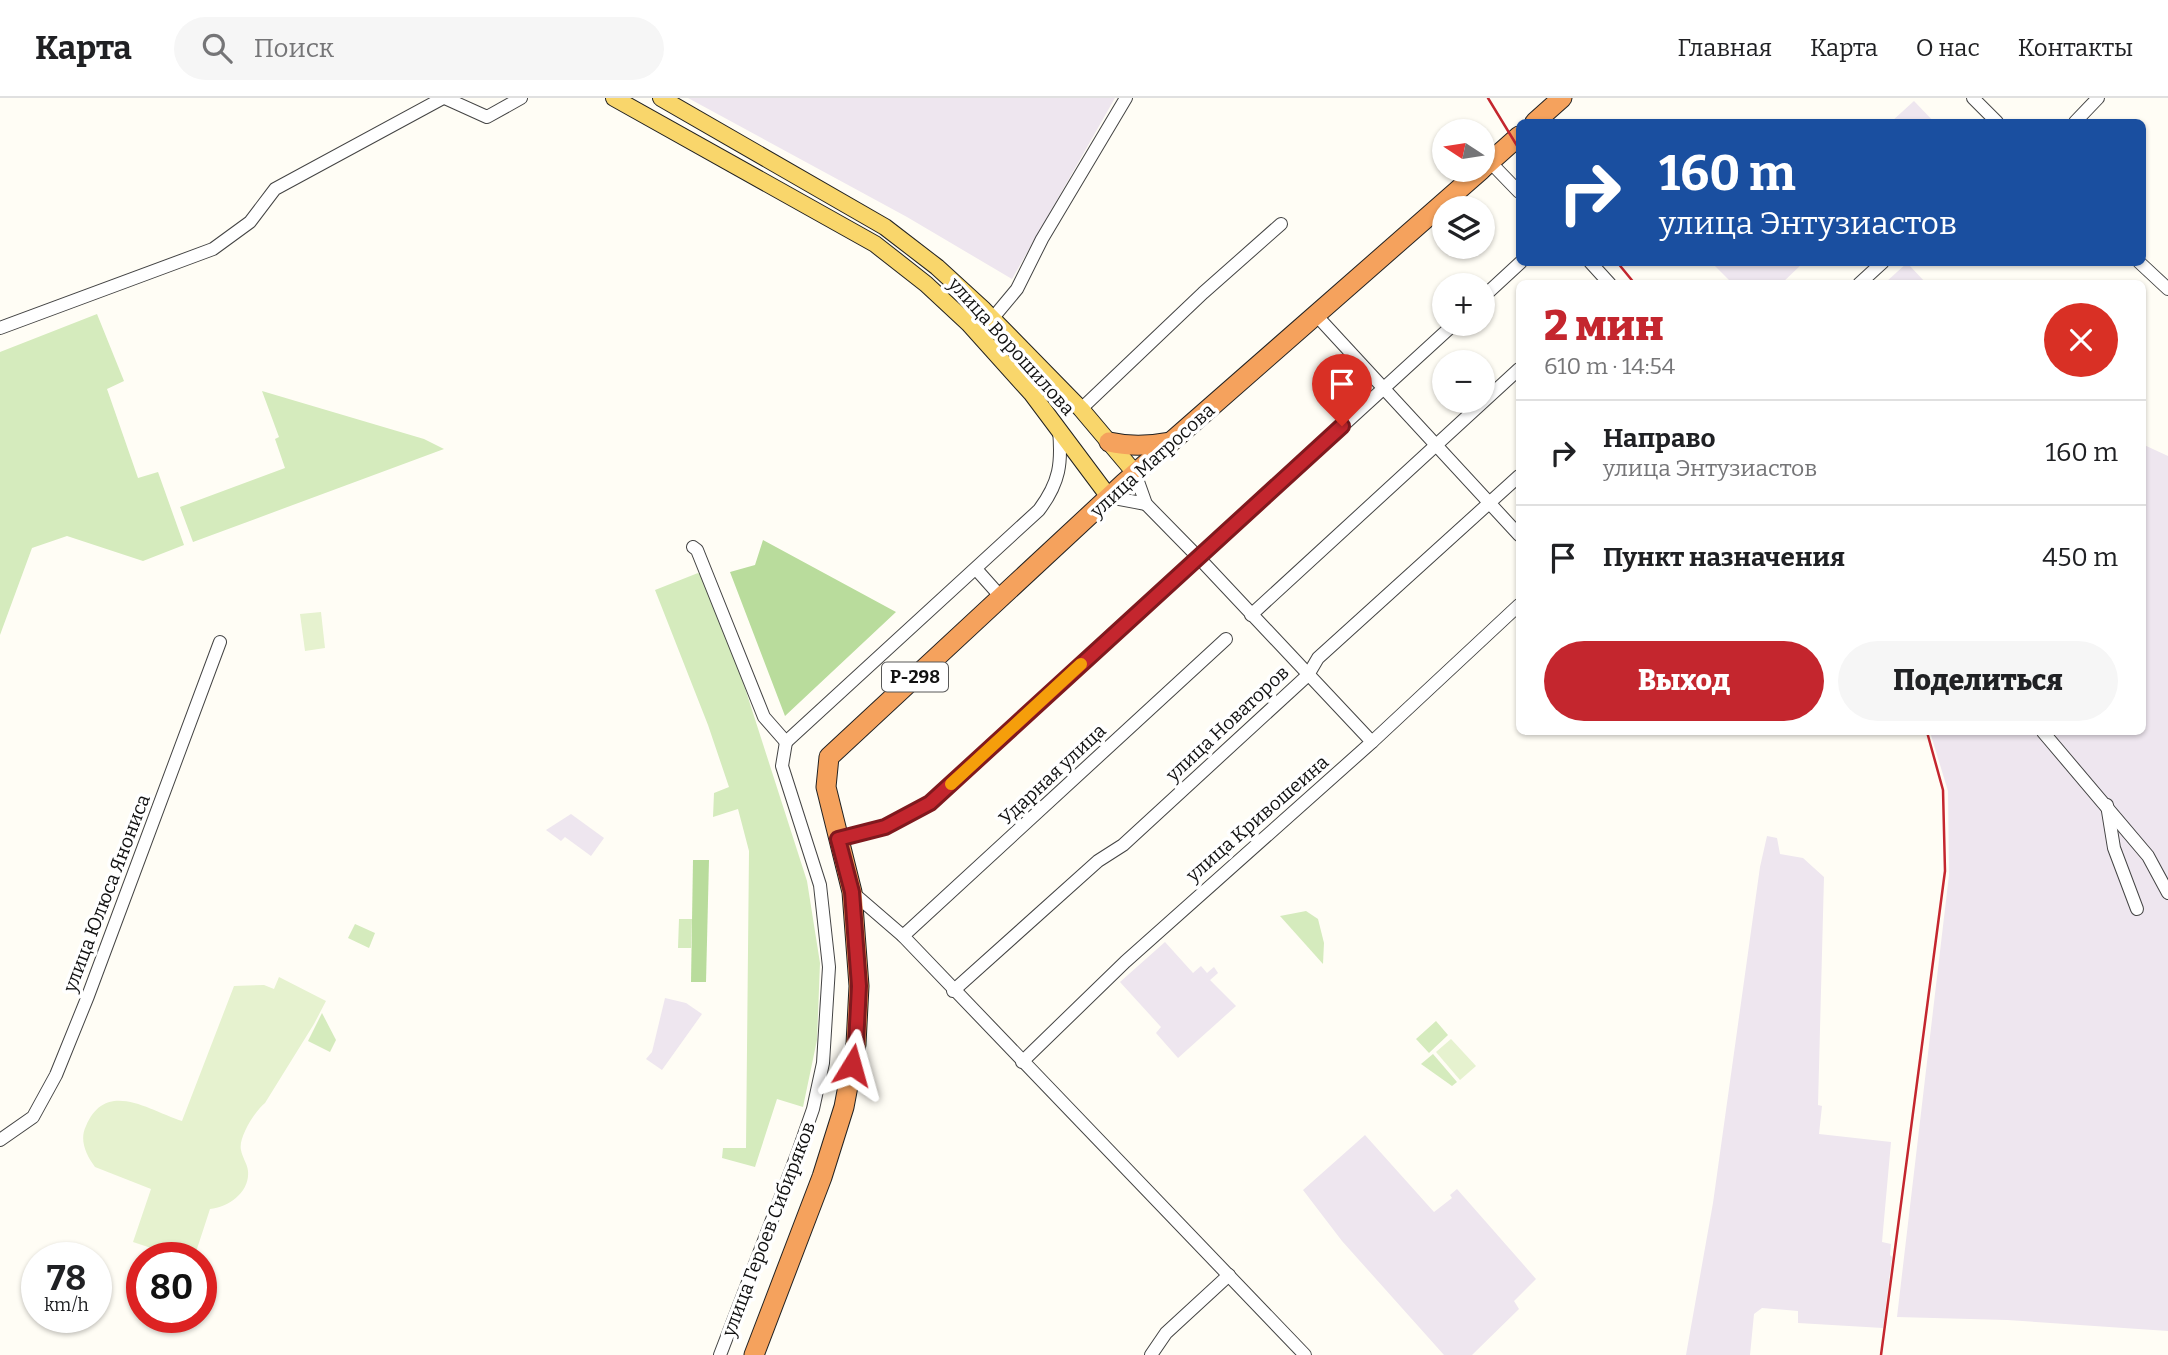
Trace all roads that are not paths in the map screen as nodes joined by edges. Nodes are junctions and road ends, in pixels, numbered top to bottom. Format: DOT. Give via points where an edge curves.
graph roads {
  1 [pos="444,98"];
  2 [pos="521,98"];
  3 [pos="614,98"];
  4 [pos="661,98"];
  5 [pos="1126,98"];
  6 [pos="1562,98"];
  7 [pos="1973,98"];
  8 [pos="2098,98"];
  9 [pos="1538,119"];
  10 [pos="1994,119"];
  11 [pos="2078,119"];
  12 [pos="1516,139"];
  13 [pos="1495,157"];
  14 [pos="1495,175"];
  15 [pos="1467,182"];
  16 [pos="1516,190"];
  17 [pos="1281,225"];
  18 [pos="1517,266"];
  19 [pos="1594,266"];
  20 [pos="1879,266"];
  21 [pos="2143,266"];
  22 [pos="1606,280"];
  23 [pos="1863,280"];
  24 [pos="1495,286"];
  25 [pos="2168,289"];
  26 [pos="1316,316"];
  27 [pos="992,319"];
  28 [pos="0,328"];
  29 [pos="1441,336"];
  30 [pos="1516,372"];
  31 [pos="1384,388"];
  32 [pos="1081,410"];
  33 [pos="1059,429"];
  34 [pos="1109,442"];
  35 [pos="1171,442"];
  36 [pos="1437,446"];
  37 [pos="1135,473"];
  38 [pos="1516,479"];
  39 [pos="1109,496"];
  40 [pos="1489,503"];
  41 [pos="1146,504"];
  42 [pos="1516,532"];
  43 [pos="693,547"];
  44 [pos="1198,557"];
  45 [pos="976,569"];
  46 [pos="1001,597"];
  47 [pos="1516,608"];
  48 [pos="1251,615"];
  49 [pos="1226,639"];
  50 [pos="220,642"];
  51 [pos="1308,675"];
  52 [pos="2046,735"];
  53 [pos="786,742"];
  54 [pos="1372,742"];
  55 [pos="830,757"];
  56 [pos="2107,805"];
  57 [pos="838,839"];
  58 [pos="852,892"];
  59 [pos="2168,893"];
  60 [pos="2137,909"];
  61 [pos="903,936"];
  62 [pos="953,990"];
  63 [pos="1022,1062"];
  64 [pos="0,1140"];
  65 [pos="1229,1275"];
  66 [pos="720,1355"];
  67 [pos="754,1355"];
  68 [pos="1151,1355"];
  69 [pos="1305,1355"];
  1 -- 2 [label="street" via="487,117"];
  1 -- 28 [label="street" via="275,189 250,222 213,249"];
  3 -- 33 [label="main road, улица Ворошилова" via="875,244 969,324"];
  4 -- 27 [label="main road, улица Ворошилова" via="885,227 937,267"];
  5 -- 27 [label="street" via="1017,289"];
  6 -- 9 [label="highway"];
  7 -- 10 [label="street"];
  8 -- 11 [label="street"];
  12 -- 13 [label="highway, улица Матросова / Р-298"];
  14 -- 16 [label="street"];
  15 -- 26 [label="highway, улица Матросова / Р-298"];
  17 -- 32 [label="street"];
  18 -- 24 [label="street"];
  19 -- 22 [label="street"];
  20 -- 23 [label="street"];
  21 -- 25 [label="street"];
  26 -- 31 [label="street"];
  26 -- 35 [label="highway, улица Матросова / Р-298"];
  27 -- 32 [label="main road, улица Ворошилова"];
  29 -- 31 [label="street"];
  30 -- 36 [label="street"];
  31 -- 36 [label="street"];
  31 -- 44 [label="street"];
  32 -- 34 [label="main road, улица Ворошилова"];
  33 -- 39 [label="main road, улица Ворошилова"];
  33 -- 45 [label="street" via="1062,459 1050,495"];
  34 -- 35 [label="highway" via="1129,446"];
  34 -- 37 [label="main road, улица Ворошилова"];
  35 -- 37 [label="highway, улица Матросова / Р-298"];
  36 -- 40 [label="street"];
  36 -- 48 [label="street"];
  37 -- 39 [label="highway, улица Матросова / Р-298"];
  37 -- 41 [label="street, улица Ворошилова"];
  38 -- 40 [label="street, улица Новаторов"];
  39 -- 41 [label="street"];
  39 -- 46 [label="highway, улица Матросова / Р-298"];
  40 -- 42 [label="street"];
  40 -- 51 [label="street, улица Новаторов" via="1318,658"];
  41 -- 44 [label="street, улица Ворошилова"];
  43 -- 53 [label="street" via="764,717"];
  44 -- 48 [label="street, улица Ворошилова"];
  44 -- 57 [label="street" via="930,803 885,827"];
  45 -- 46 [label="street"];
  45 -- 53 [label="street"];
  46 -- 55 [label="highway, улица Матросова / Р-298"];
  47 -- 54 [label="street, улица Кривошеина"];
  48 -- 51 [label="street, улица Ворошилова"];
  49 -- 61 [label="street, Ударная улица"];
  50 -- 64 [label="street, улица Юлюса Янониса" via="56,1075 33,1116"];
  51 -- 54 [label="street, улица Ворошилова"];
  51 -- 62 [label="street, улица Новаторов" via="1123,845 1098,861"];
  52 -- 56 [label="street"];
  53 -- 66 [label="street, улица Героев Сибиряков" via="782,766 820,885 829,967 823,1063 806,1130"];
  54 -- 63 [label="street, улица Кривошеина" via="1176,915"];
  55 -- 57 [label="highway, улица Героев Сибиряков / Р-298" via="826,787"];
  56 -- 59 [label="street" via="2148,856"];
  56 -- 60 [label="street" via="2114,848"];
  57 -- 58 [label="highway, улица Героев Сибиряков / Р-298"];
  58 -- 61 [label="street"];
  58 -- 67 [label="highway, улица Героев Сибиряков / Р-298" via="859,986 856,1044 844,1107"];
  61 -- 62 [label="street"];
  62 -- 63 [label="street"];
  63 -- 65 [label="street"];
  65 -- 68 [label="street" via="1166,1333"];
  65 -- 69 [label="street"];
}
